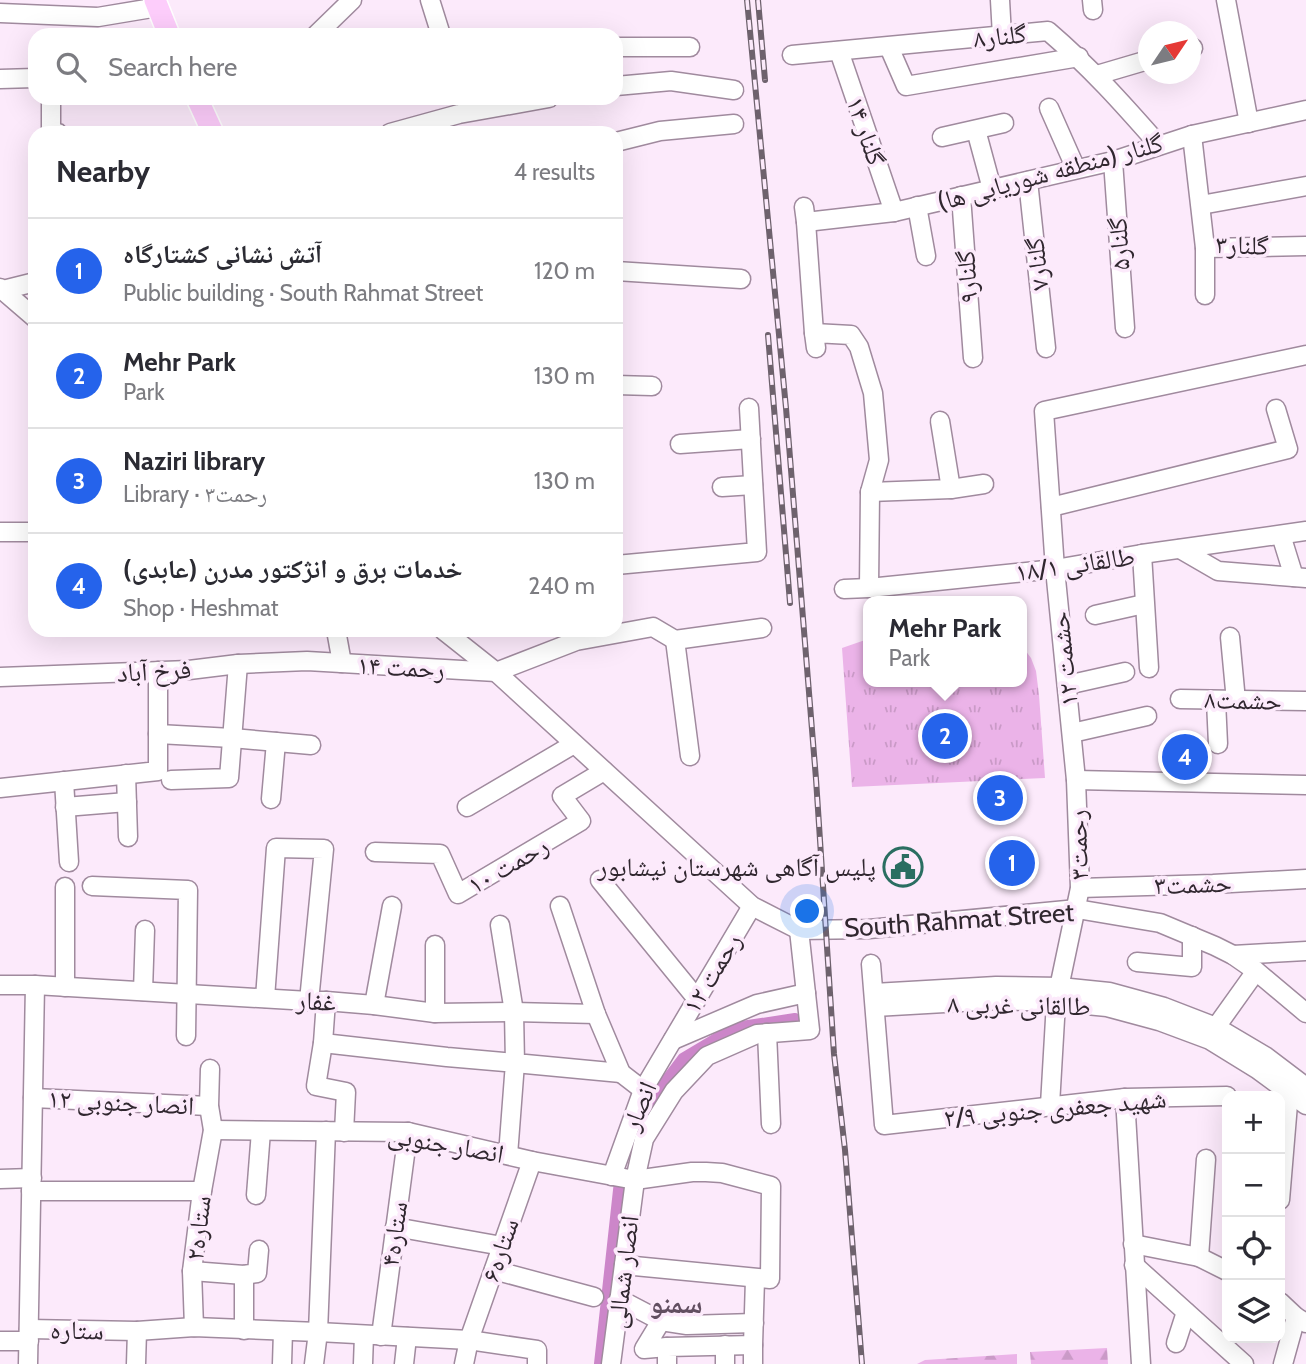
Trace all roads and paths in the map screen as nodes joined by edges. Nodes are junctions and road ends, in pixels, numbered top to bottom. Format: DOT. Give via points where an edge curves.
graph roads {
  1 [pos="352,0"];
  2 [pos="430,0"];
  3 [pos="1000,0"];
  4 [pos="1226,0"];
  5 [pos="157,4"];
  6 [pos="0,13"];
  7 [pos="166,28"];
  8 [pos="323,28"];
  9 [pos="439,28"];
  10 [pos="1002,36"];
  11 [pos="623,47"];
  12 [pos="690,47"];
  13 [pos="889,47"];
  14 [pos="839,51"];
  15 [pos="792,55"];
  16 [pos="1079,57"];
  17 [pos="1138,63"];
  18 [pos="1097,75"];
  19 [pos="28,78"];
  20 [pos="0,79"];
  21 [pos="623,85"];
  22 [pos="734,90"];
  23 [pos="51,105"];
  24 [pos="202,105"];
  25 [pos="457,106"];
  26 [pos="1049,108"];
  27 [pos="1297,118"];
  28 [pos="1004,123"];
  29 [pos="1249,123"];
  30 [pos="734,124"];
  31 [pos="51,126"];
  32 [pos="207,126"];
  33 [pos="407,126"];
  34 [pos="976,130"];
  35 [pos="1192,135"];
  36 [pos="942,137"];
  37 [pos="623,140"];
  38 [pos="1159,145"];
  39 [pos="1113,161"];
  40 [pos="1076,169"];
  41 [pos="1028,181"];
  42 [pos="1306,186"];
  43 [pos="992,189"];
  44 [pos="961,196"];
  45 [pos="1201,205"];
  46 [pos="917,206"];
  47 [pos="894,212"];
  48 [pos="1306,246"];
  49 [pos="1205,248"];
  50 [pos="926,256"];
  51 [pos="623,271"];
  52 [pos="741,279"];
  53 [pos="28,285"];
  54 [pos="6,293"];
  55 [pos="1205,295"];
  56 [pos="28,312"];
  57 [pos="1125,328"];
  58 [pos="1046,348"];
  59 [pos="1306,355"];
  60 [pos="973,358"];
  61 [pos="623,385"];
  62 [pos="652,386"];
  63 [pos="749,408"];
  64 [pos="1276,409"];
  65 [pos="940,421"];
  66 [pos="751,439"];
  67 [pos="680,444"];
  68 [pos="984,484"];
  69 [pos="753,485"];
  70 [pos="722,487"];
  71 [pos="951,489"];
  72 [pos="870,492"];
  73 [pos="1051,508"];
  74 [pos="1306,531"];
  75 [pos="0,532"];
  76 [pos="28,532"];
  77 [pos="1280,535"];
  78 [pos="1180,549"];
  79 [pos="1142,554"];
  80 [pos="623,564"];
  81 [pos="1055,569"];
  82 [pos="1300,577"];
  83 [pos="869,588"];
  84 [pos="844,589"];
  85 [pos="1144,604"];
  86 [pos="1095,615"];
  87 [pos="762,628"];
  88 [pos="623,633"];
  89 [pos="337,637"];
  90 [pos="452,637"];
  91 [pos="602,637"];
  92 [pos="1230,637"];
  93 [pos="675,640"];
  94 [pos="307,661"];
  95 [pos="342,663"];
  96 [pos="238,664"];
  97 [pos="1149,667"];
  98 [pos="158,671"];
  99 [pos="496,672"];
  100 [pos="1125,672"];
  101 [pos="0,677"];
  102 [pos="1067,685"];
  103 [pos="1180,699"];
  104 [pos="1216,701"];
  105 [pos="1236,701"];
  106 [pos="1306,701"];
  107 [pos="1147,716"];
  108 [pos="1072,733"];
  109 [pos="158,734"];
  110 [pos="232,738"];
  111 [pos="276,742"];
  112 [pos="574,744"];
  113 [pos="1218,744"];
  114 [pos="311,745"];
  115 [pos="690,756"];
  116 [pos="604,771"];
  117 [pos="126,774"];
  118 [pos="171,780"];
  119 [pos="1076,780"];
  120 [pos="64,781"];
  121 [pos="1306,785"];
  122 [pos="0,788"];
  123 [pos="271,799"];
  124 [pos="127,802"];
  125 [pos="65,807"];
  126 [pos="467,807"];
  127 [pos="128,837"];
  128 [pos="375,852"];
  129 [pos="69,862"];
  130 [pos="1306,879"];
  131 [pos="600,880"];
  132 [pos="65,887"];
  133 [pos="92,887"];
  134 [pos="1080,888"];
  135 [pos="392,906"];
  136 [pos="560,906"];
  137 [pos="752,906"];
  138 [pos="1077,909"];
  139 [pos="500,925"];
  140 [pos="145,930"];
  141 [pos="799,930"];
  142 [pos="1192,936"];
  143 [pos="435,945"];
  144 [pos="1306,951"];
  145 [pos="1233,955"];
  146 [pos="1137,962"];
  147 [pos="871,964"];
  148 [pos="1256,971"];
  149 [pos="0,985"];
  150 [pos="36,985"];
  151 [pos="65,987"];
  152 [pos="143,991"];
  153 [pos="806,993"];
  154 [pos="187,994"];
  155 [pos="1058,994"];
  156 [pos="265,998"];
  157 [pos="697,999"];
  158 [pos="875,1000"];
  159 [pos="318,1001"];
  160 [pos="374,1005"];
  161 [pos="514,1012"];
  162 [pos="435,1013"];
  163 [pos="1306,1013"];
  164 [pos="596,1014"];
  165 [pos="1186,1023"];
  166 [pos="1216,1027"];
  167 [pos="767,1033"];
  168 [pos="186,1036"];
  169 [pos="673,1040"];
  170 [pos="323,1043"];
  171 [pos="515,1063"];
  172 [pos="210,1069"];
  173 [pos="621,1073"];
  174 [pos="1298,1089"];
  175 [pos="643,1090"];
  176 [pos="1222,1096"];
  177 [pos="33,1098"];
  178 [pos="1125,1098"];
  179 [pos="1050,1105"];
  180 [pos="1306,1105"];
  181 [pos="209,1106"];
  182 [pos="771,1124"];
  183 [pos="213,1130"];
  184 [pos="261,1131"];
  185 [pos="335,1132"];
  186 [pos="408,1132"];
  187 [pos="508,1155"];
  188 [pos="1206,1159"];
  189 [pos="532,1161"];
  190 [pos="1285,1169"];
  191 [pos="612,1176"];
  192 [pos="0,1179"];
  193 [pos="635,1180"];
  194 [pos="32,1184"];
  195 [pos="202,1191"];
  196 [pos="256,1195"];
  197 [pos="396,1227"];
  198 [pos="1133,1244"];
  199 [pos="502,1246"];
  200 [pos="259,1250"];
  201 [pos="1199,1258"];
  202 [pos="624,1265"];
  203 [pos="1134,1265"];
  204 [pos="1222,1269"];
  205 [pos="494,1270"];
  206 [pos="192,1271"];
  207 [pos="244,1275"];
  208 [pos="755,1279"];
  209 [pos="594,1297"];
  210 [pos="619,1299"];
  211 [pos="1285,1306"];
  212 [pos="1186,1312"];
  213 [pos="1301,1320"];
  214 [pos="661,1321"];
  215 [pos="754,1323"];
  216 [pos="194,1327"];
  217 [pos="244,1329"];
  218 [pos="137,1331"];
  219 [pos="283,1331"];
  220 [pos="317,1332"];
  221 [pos="29,1335"];
  222 [pos="372,1335"];
  223 [pos="407,1337"];
  224 [pos="469,1340"];
  225 [pos="0,1341"];
  226 [pos="1176,1343"];
  227 [pos="725,1345"];
  228 [pos="753,1346"];
  229 [pos="644,1349"];
  230 [pos="667,1355"];
  231 [pos="612,1356"];
  232 [pos="1233,1360"];
  233 [pos="28,1364"];
  234 [pos="136,1364"];
  235 [pos="282,1364"];
  236 [pos="314,1364"];
  237 [pos="363,1364"];
  238 [pos="404,1364"];
  239 [pos="464,1364"];
  240 [pos="537,1364"];
  241 [pos="725,1364"];
  242 [pos="752,1364"];
  243 [pos="1141,1364"];
  244 [pos="1283,1364"];
  1 -- 8 [label="street"];
  2 -- 9 [label="street"];
  3 -- 10 [label="street"];
  4 -- 29 [label="street"];
  5 -- 6 [label="street" via="98,18"];
  5 -- 7 [label="main road"];
  10 -- 13 [label="street, گلنار۸"];
  10 -- 16 [label="street, گلنار۸" via="1048,31"];
  11 -- 12 [label="street"];
  13 -- 14 [label="street, گلنار۸"];
  13 -- 16 [label="street" via="906,86"];
  14 -- 15 [label="street, گلنار۸"];
  14 -- 47 [label="street, گلنار ۱۴"];
  16 -- 18 [label="street, گلنار۸"];
  17 -- 18 [label="street"];
  18 -- 38 [label="street, گلنار۸"];
  19 -- 20 [label="street"];
  21 -- 22 [label="street" via="671,80"];
  23 -- 31 [label="street"];
  24 -- 32 [label="main road"];
  25 -- 33 [label="street"];
  26 -- 40 [label="street"];
  27 -- 29 [label="street, گلنار (منطقه شوریابی ها)"];
  28 -- 34 [label="street"];
  29 -- 35 [label="street, گلنار (منطقه شوریابی ها)"];
  30 -- 37 [label="street" via="660,131"];
  34 -- 36 [label="street"];
  34 -- 43 [label="street"];
  35 -- 38 [label="street, گلنار (منطقه شوریابی ها)"];
  35 -- 45 [label="street, گلنار۳"];
  38 -- 39 [label="street, گلنار (منطقه شوریابی ها)"];
  39 -- 40 [label="street, گلنار (منطقه شوریابی ها)"];
  39 -- 57 [label="street, گلنار۵"];
  40 -- 41 [label="street, گلنار (منطقه شوریابی ها)"];
  41 -- 43 [label="street, گلنار (منطقه شوریابی ها)"];
  41 -- 58 [label="street, گلنار۷"];
  42 -- 45 [label="street"];
  43 -- 44 [label="street, گلنار (منطقه شوریابی ها)"];
  44 -- 46 [label="street, گلنار (منطقه شوریابی ها)"];
  44 -- 60 [label="street, گلنار۹"];
  45 -- 49 [label="street, گلنار۳"];
  46 -- 47 [label="street, گلنار (منطقه شوریابی ها)"];
  46 -- 50 [label="street"];
  47 -- 72 [label="street, گلنار (منطقه شوریابی ها)" via="805,215 815,341 851,335 873,393 879,460"];
  48 -- 49 [label="street, گلنار۳"];
  49 -- 55 [label="street"];
  51 -- 52 [label="street"];
  53 -- 54 [label="street"];
  54 -- 56 [label="street"];
  59 -- 73 [label="street, حشمت ۱۲" via="1044,411"];
  61 -- 62 [label="street"];
  63 -- 66 [label="street"];
  64 -- 73 [label="street" via="1288,449"];
  65 -- 71 [label="street"];
  66 -- 67 [label="street"];
  66 -- 69 [label="street"];
  68 -- 71 [label="street"];
  69 -- 70 [label="street"];
  69 -- 80 [label="street" via="757,552"];
  71 -- 72 [label="street"];
  72 -- 83 [label="street"];
  73 -- 81 [label="street, حشمت ۱۲"];
  74 -- 77 [label="street, طالقانی ۱۸/۱"];
  75 -- 76 [label="street"];
  77 -- 78 [label="street, طالقانی ۱۸/۱"];
  77 -- 82 [label="street"];
  78 -- 79 [label="street, طالقانی ۱۸/۱"];
  78 -- 82 [label="street" via="1218,571"];
  79 -- 81 [label="street, طالقانی ۱۸/۱"];
  79 -- 85 [label="street"];
  81 -- 83 [label="street, طالقانی ۱۸/۱"];
  81 -- 102 [label="street, حشمت ۱۲"];
  83 -- 84 [label="street, طالقانی ۱۸/۱"];
  85 -- 86 [label="street"];
  85 -- 97 [label="street"];
  87 -- 93 [label="street"];
  88 -- 93 [label="street" via="653,627"];
  89 -- 95 [label="street"];
  90 -- 99 [label="street, South Rahmat Street"];
  91 -- 99 [label="street"];
  92 -- 105 [label="street"];
  93 -- 115 [label="street"];
  94 -- 95 [label="street, رحمت ۱۴"];
  94 -- 96 [label="street, فرخ آباد"];
  95 -- 99 [label="street, رحمت ۱۴"];
  96 -- 98 [label="street, فرخ آباد"];
  96 -- 110 [label="street"];
  98 -- 101 [label="street, فرخ آباد"];
  98 -- 109 [label="street"];
  99 -- 112 [label="street, South Rahmat Street"];
  100 -- 102 [label="street"];
  102 -- 108 [label="street, حشمت ۱۲"];
  103 -- 104 [label="street, حشمت۸"];
  104 -- 105 [label="street, حشمت۸"];
  104 -- 113 [label="street"];
  105 -- 106 [label="street, حشمت۸"];
  107 -- 108 [label="street"];
  108 -- 119 [label="street, حشمت ۱۲"];
  109 -- 110 [label="street"];
  109 -- 117 [label="street" via="158,771"];
  110 -- 111 [label="street"];
  110 -- 118 [label="street" via="229,778"];
  111 -- 114 [label="street"];
  111 -- 123 [label="street"];
  112 -- 116 [label="street, South Rahmat Street"];
  112 -- 126 [label="street"];
  116 -- 128 [label="street, رحمت ۱۰" via="562,796 581,821 458,894 440,854"];
  116 -- 137 [label="street, South Rahmat Street"];
  117 -- 120 [label="street"];
  117 -- 124 [label="street"];
  119 -- 121 [label="street"];
  119 -- 134 [label="street, رحمت۳"];
  120 -- 122 [label="street"];
  120 -- 125 [label="street"];
  124 -- 125 [label="street"];
  124 -- 127 [label="street"];
  125 -- 129 [label="street"];
  130 -- 134 [label="street, حشمت۳"];
  131 -- 157 [label="street"];
  132 -- 151 [label="street"];
  133 -- 154 [label="street" via="188,890"];
  134 -- 138 [label="street, رحمت۳"];
  135 -- 160 [label="street"];
  136 -- 164 [label="street"];
  137 -- 141 [label="street, South Rahmat Street"];
  137 -- 157 [label="street, رحمت ۱۲"];
  138 -- 141 [label="street, South Rahmat Street" via="869,929"];
  138 -- 142 [label="street, South Rahmat Street" via="1160,923"];
  138 -- 155 [label="street, رحمت۳"];
  139 -- 161 [label="street"];
  140 -- 152 [label="street"];
  141 -- 153 [label="street"];
  142 -- 145 [label="street, South Rahmat Street"];
  142 -- 146 [label="street" via="1192,967"];
  143 -- 162 [label="street"];
  144 -- 145 [label="street"];
  145 -- 148 [label="street, South Rahmat Street"];
  147 -- 158 [label="street"];
  148 -- 163 [label="street, South Rahmat Street"];
  148 -- 166 [label="street"];
  149 -- 150 [label="street, غفار"];
  150 -- 151 [label="street, غفار"];
  150 -- 177 [label="street, ستاره"];
  151 -- 152 [label="street, غفار"];
  152 -- 154 [label="street, غفار"];
  153 -- 167 [label="street, انصار شمالی" via="810,1030"];
  153 -- 169 [label="street" via="757,1004"];
  154 -- 156 [label="street, غفار"];
  154 -- 168 [label="street"];
  155 -- 158 [label="street, طالقانی غربی ۸" via="997,1000"];
  155 -- 165 [label="street, طالقانی غربی ۸" via="1109,992 1164,1007"];
  155 -- 179 [label="street, رحمت۳"];
  156 -- 159 [label="street, غفار"];
  156 -- 159 [label="street" via="276,848 324,849"];
  157 -- 169 [label="street, رحمت ۱۲"];
  158 -- 179 [label="street, شهید جعفری جنوبی ۲/۹" via="884,1125"];
  159 -- 160 [label="street, غفار"];
  159 -- 170 [label="street"];
  160 -- 162 [label="street, غفار"];
  161 -- 162 [label="street, غفار"];
  161 -- 164 [label="street, غفار"];
  161 -- 171 [label="street"];
  164 -- 173 [label="street"];
  165 -- 166 [label="street, طالقانی غربی ۸"];
  165 -- 174 [label="street, طالقانی غربی ۸" via="1257,1069"];
  166 -- 174 [label="street, طالقانی غربی ۸" via="1265,1056"];
  167 -- 182 [label="street"];
  167 -- 193 [label="street, انصار شمالی" via="707,1056 674,1091 644,1139"];
  169 -- 175 [label="street, انصار"];
  170 -- 171 [label="street"];
  170 -- 185 [label="street" via="316,1086 346,1092"];
  171 -- 173 [label="street"];
  171 -- 187 [label="street"];
  172 -- 181 [label="street, ستاره۲"];
  173 -- 175 [label="street"];
  174 -- 180 [label="street, طالقانی غربی ۸"];
  174 -- 190 [label="street"];
  175 -- 191 [label="street, انصار"];
  176 -- 178 [label="street, شهید جعفری جنوبی ۲/۹"];
  177 -- 181 [label="street, انصار جنوبی ۱۲"];
  177 -- 194 [label="street, ستاره"];
  178 -- 179 [label="street, شهید جعفری جنوبی ۲/۹"];
  178 -- 198 [label="street"];
  181 -- 183 [label="street, ستاره۲"];
  183 -- 184 [label="street, انصار جنوبی"];
  183 -- 195 [label="street, ستاره۲"];
  184 -- 185 [label="street, انصار جنوبی"];
  184 -- 196 [label="street"];
  185 -- 186 [label="street, انصار جنوبی"];
  185 -- 220 [label="street"];
  186 -- 187 [label="street, انصار جنوبی"];
  186 -- 197 [label="street, ستاره۴"];
  187 -- 189 [label="street, انصار جنوبی"];
  188 -- 201 [label="street"];
  189 -- 191 [label="street, انصار جنوبی"];
  189 -- 199 [label="street, ستاره۶"];
  191 -- 193 [label="street, انصار جنوبی"];
  192 -- 194 [label="street"];
  193 -- 202 [label="street, انصار شمالی"];
  193 -- 208 [label="street, انصار جنوبی" via="706,1172 771,1186 770,1279"];
  194 -- 195 [label="street"];
  194 -- 221 [label="street, ستاره"];
  195 -- 206 [label="street, ستاره۲"];
  197 -- 199 [label="street"];
  197 -- 222 [label="street, ستاره۴"];
  198 -- 201 [label="street"];
  198 -- 203 [label="street"];
  199 -- 205 [label="street, ستاره۶"];
  200 -- 207 [label="street" via="257,1273"];
  201 -- 204 [label="street"];
  202 -- 208 [label="street"];
  202 -- 210 [label="street, انصار شمالی"];
  203 -- 212 [label="street"];
  203 -- 243 [label="street"];
  205 -- 209 [label="street"];
  205 -- 224 [label="street, ستاره۶"];
  206 -- 207 [label="street"];
  206 -- 216 [label="street, ستاره۲"];
  207 -- 217 [label="street"];
  208 -- 215 [label="street"];
  210 -- 214 [label="street"];
  210 -- 231 [label="street, انصار شمالی"];
  211 -- 213 [label="street"];
  212 -- 226 [label="street"];
  212 -- 232 [label="street"];
  213 -- 244 [label="street"];
  214 -- 215 [label="street"];
  214 -- 229 [label="street"];
  215 -- 228 [label="street"];
  216 -- 217 [label="street, ستاره"];
  216 -- 218 [label="street, ستاره"];
  217 -- 219 [label="street, ستاره"];
  218 -- 221 [label="street, ستاره"];
  218 -- 234 [label="street"];
  219 -- 220 [label="street, ستاره"];
  219 -- 235 [label="street"];
  220 -- 222 [label="street, ستاره"];
  220 -- 236 [label="street"];
  221 -- 225 [label="street"];
  221 -- 233 [label="street"];
  222 -- 223 [label="street, ستاره"];
  222 -- 237 [label="street, ستاره۴"];
  223 -- 224 [label="street, ستاره"];
  223 -- 238 [label="street"];
  224 -- 239 [label="street, ستاره۶"];
  224 -- 240 [label="street, ستاره" via="537,1350"];
  227 -- 228 [label="street"];
  227 -- 230 [label="street"];
  227 -- 241 [label="street"];
  228 -- 242 [label="street"];
  229 -- 230 [label="street"];
  229 -- 231 [label="street"];
}
